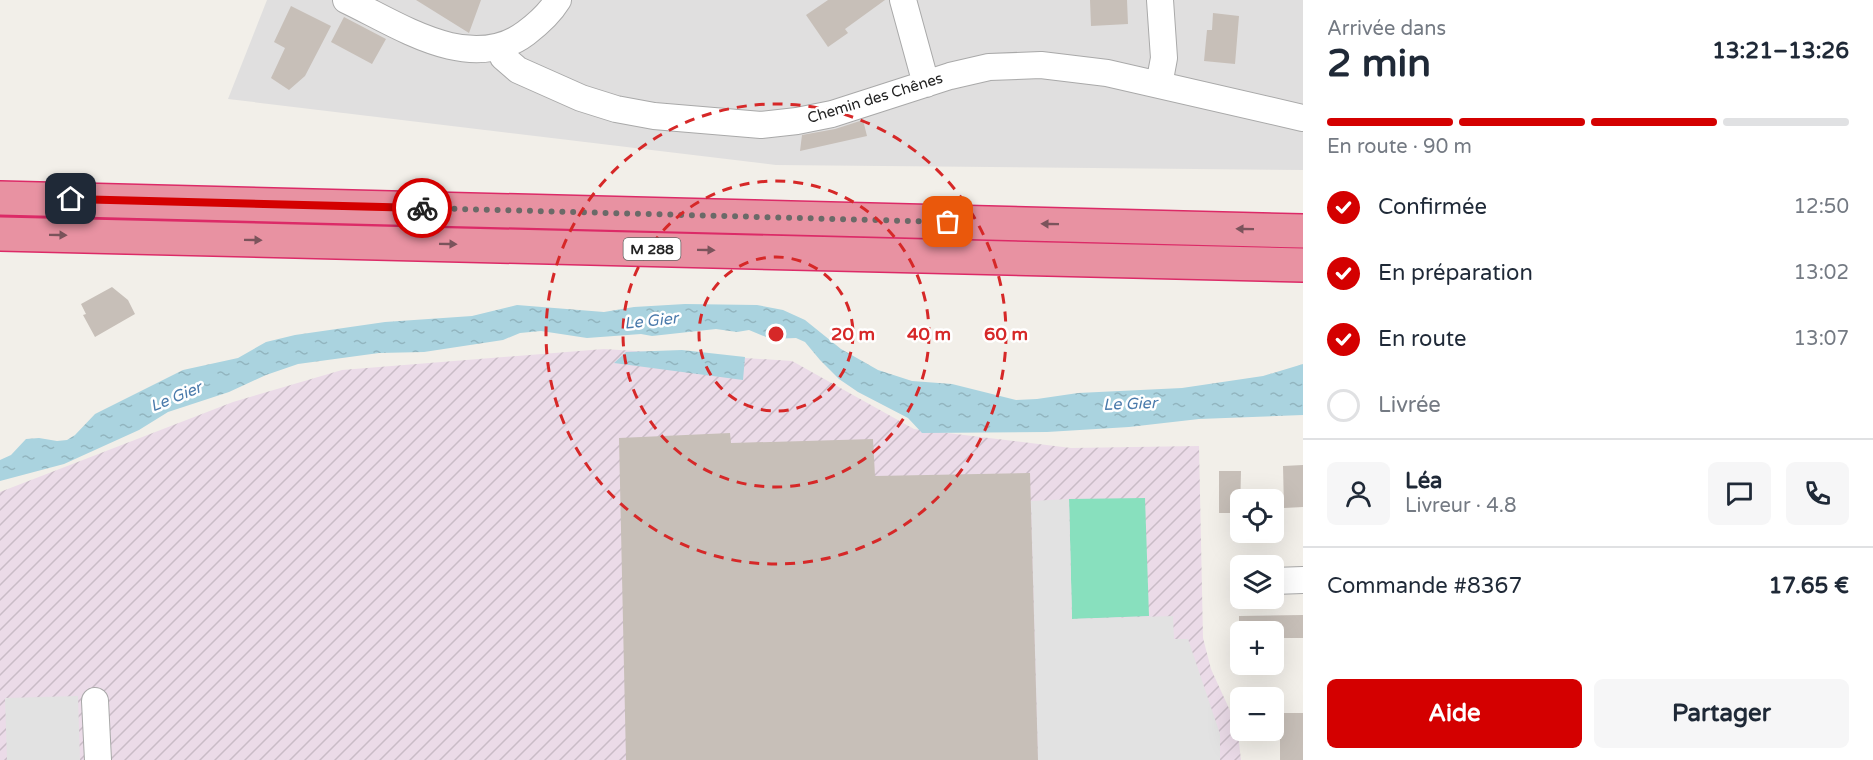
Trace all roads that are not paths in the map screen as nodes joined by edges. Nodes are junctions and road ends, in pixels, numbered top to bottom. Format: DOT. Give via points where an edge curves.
graph roads {
  1 [pos="346,0"];
  2 [pos="558,0"];
  3 [pos="903,0"];
  4 [pos="1160,0"];
  5 [pos="500,48"];
  6 [pos="926,84"];
  7 [pos="1159,85"];
  8 [pos="1303,118"];
  9 [pos="0,198"];
  10 [pos="1303,231"];
  11 [pos="0,234"];
  12 [pos="1303,265"];
  13 [pos="1303,580"];
  14 [pos="1284,581"];
  15 [pos="95,701"];
  16 [pos="98,760"];
  1 -- 5 [label="street" via="444,45 476,51"];
  2 -- 5 [label="street" via="534,27"];
  3 -- 6 [label="street"];
  4 -- 7 [label="street" via="1164,58"];
  5 -- 6 [label="street, Chemin des Chênes" via="503,57 518,70 581,98 616,109 666,117 761,125 797,121"];
  6 -- 7 [label="street, Chemin des Chênes" via="989,67 1041,65 1107,73"];
  7 -- 8 [label="street, Chemin des Chênes"];
  10 -- 9 [label="highway, one-way"];
  11 -- 12 [label="highway, M 288, one-way"];
  13 -- 14 [label="street"];
  15 -- 16 [label="street"];
}
